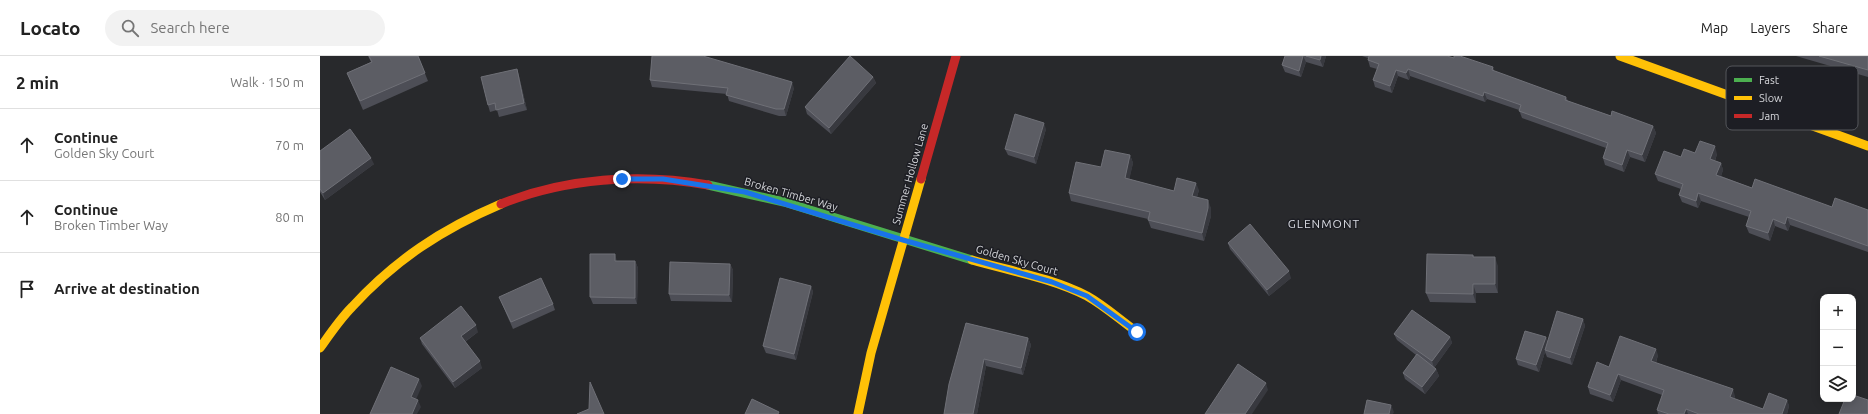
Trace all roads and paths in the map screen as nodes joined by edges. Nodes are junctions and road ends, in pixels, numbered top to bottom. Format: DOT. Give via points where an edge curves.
graph roads {
  1 [pos="956,56"];
  2 [pos="1620,56"];
  3 [pos="1726,94"];
  4 [pos="1824,130"];
  5 [pos="1868,146"];
  6 [pos="903,240"];
  7 [pos="1137,332"];
  8 [pos="320,348"];
  9 [pos="858,414"];
  1 -- 6 [label="street, Summer Hollow Lane"];
  2 -- 3 [label="street"];
  4 -- 5 [label="street"];
  6 -- 7 [label="street, Golden Sky Court" via="1052,282 1087,296"];
  6 -- 8 [label="street, Broken Timber Way" via="745,192 707,185 663,179 622,179 578,184 538,192 494,206 442,231 393,265 361,294"];
  6 -- 9 [label="street, Summer Hollow Lane" via="871,353"];
}
